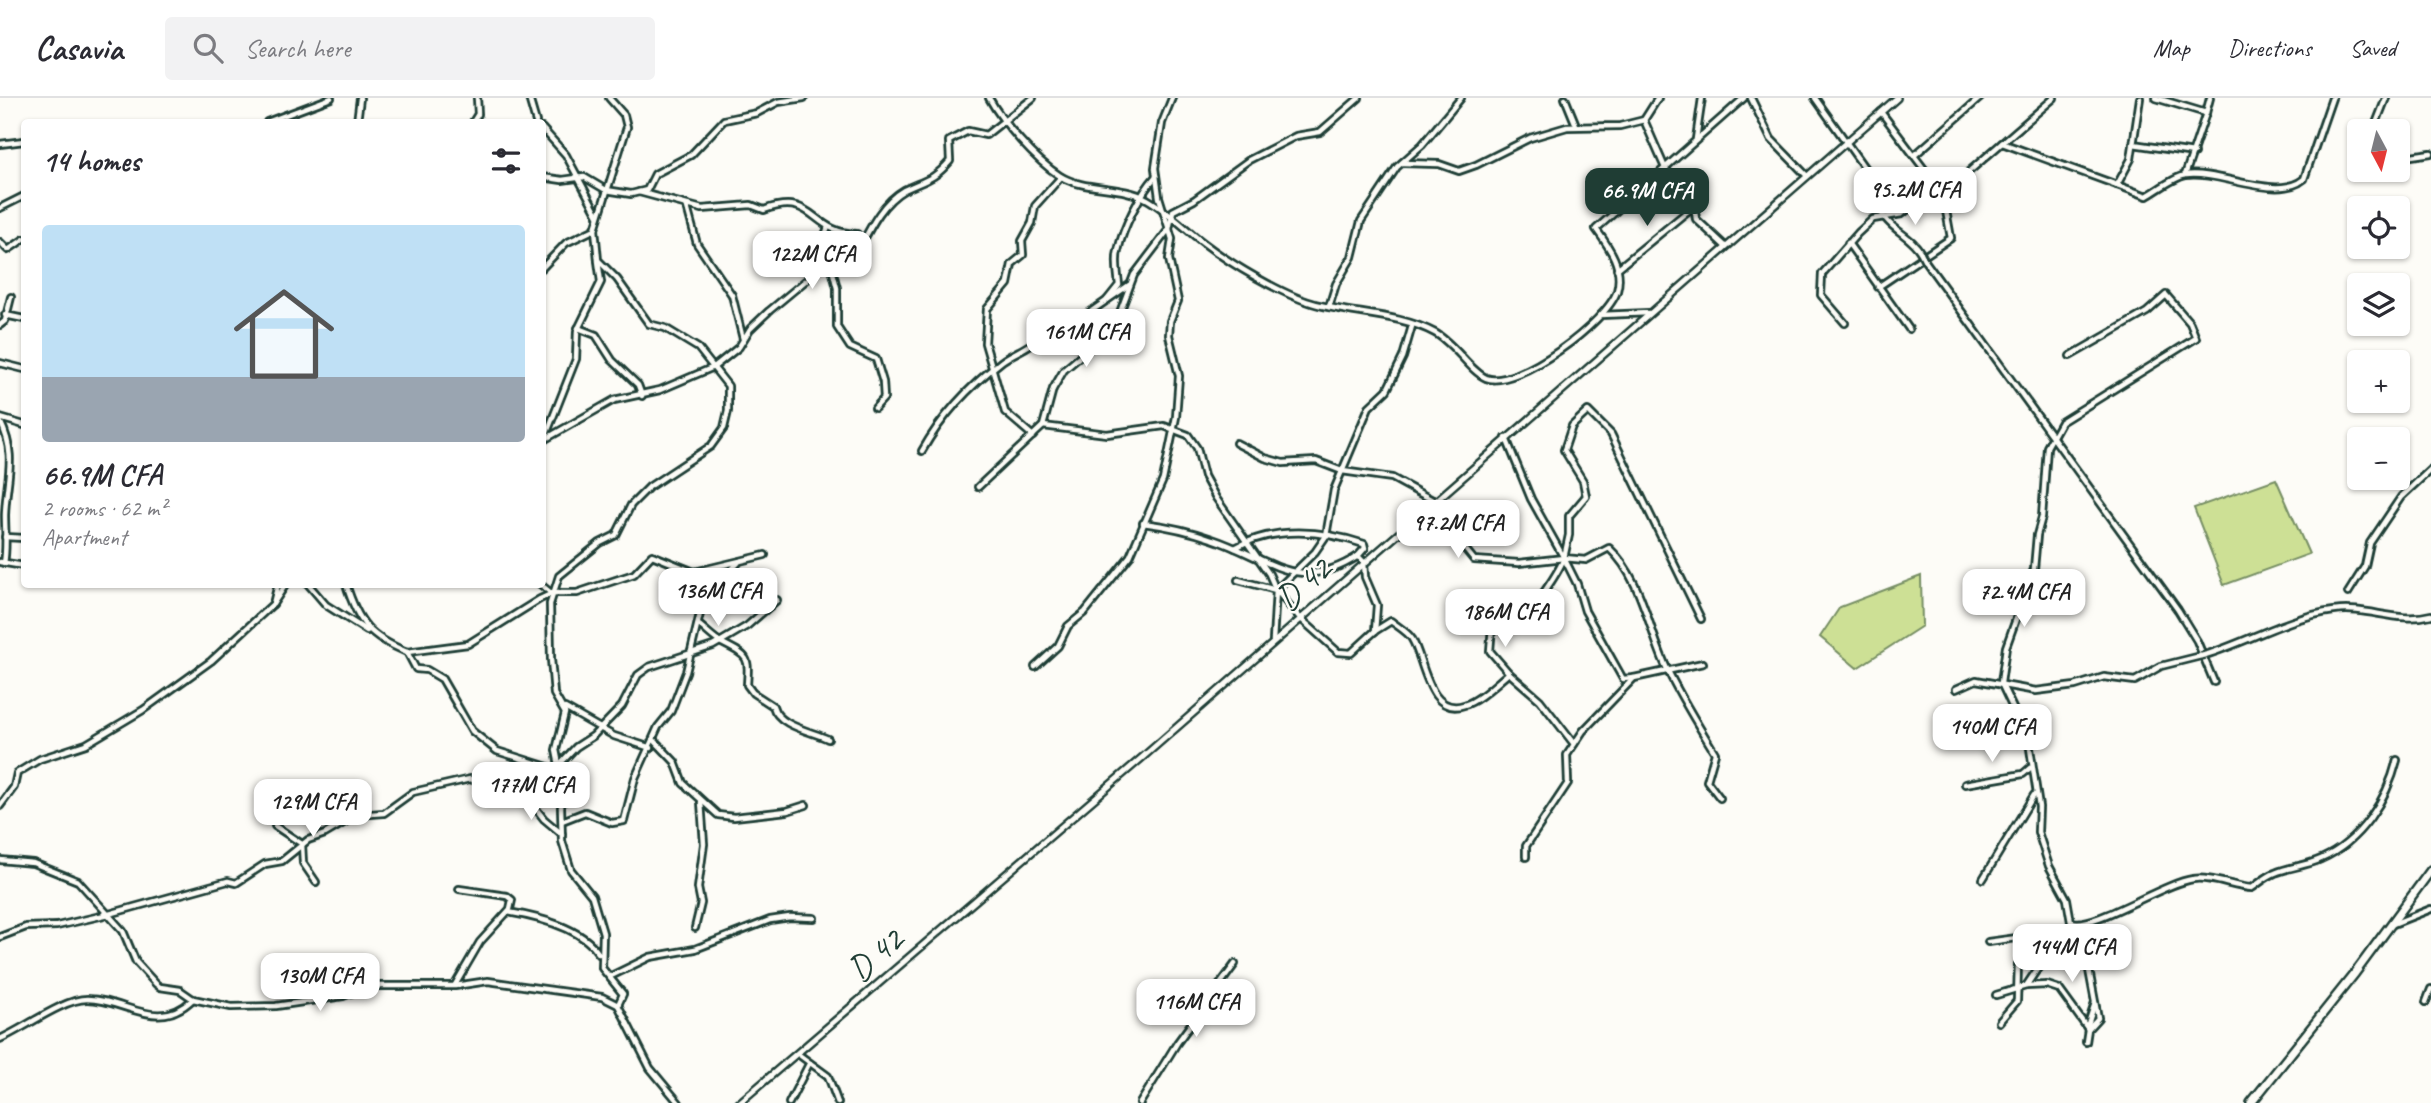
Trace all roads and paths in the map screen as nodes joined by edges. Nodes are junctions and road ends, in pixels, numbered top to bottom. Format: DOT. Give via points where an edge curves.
graph roads {
  1 [pos="331,98"];
  2 [pos="360,98"];
  3 [pos="477,98"];
  4 [pos="529,98"];
  5 [pos="804,98"];
  6 [pos="989,98"];
  7 [pos="1032,98"];
  8 [pos="1172,98"];
  9 [pos="1359,98"];
  10 [pos="1461,98"];
  11 [pos="1565,98"];
  12 [pos="1658,98"];
  13 [pos="1702,98"];
  14 [pos="1744,98"];
  15 [pos="1751,98"];
  16 [pos="1815,98"];
  17 [pos="1897,98"];
  18 [pos="1980,98"];
  19 [pos="2054,98"];
  20 [pos="2140,98"];
  21 [pos="2156,98"];
  22 [pos="2210,98"];
  23 [pos="2332,98"];
  24 [pos="2386,98"];
  25 [pos="611,99"];
  26 [pos="1881,112"];
  27 [pos="2206,113"];
  28 [pos="275,119"];
  29 [pos="357,119"];
  30 [pos="475,119"];
  31 [pos="535,119"];
  32 [pos="2378,119"];
  33 [pos="1644,120"];
  34 [pos="1003,123"];
  35 [pos="1576,125"];
  36 [pos="546,132"];
  37 [pos="1696,140"];
  38 [pos="21,141"];
  39 [pos="1848,141"];
  40 [pos="0,144"];
  41 [pos="2002,144"];
  42 [pos="2133,145"];
  43 [pos="2194,153"];
  44 [pos="2431,153"];
  45 [pos="1916,154"];
  46 [pos="2410,156"];
  47 [pos="1402,163"];
  48 [pos="1665,168"];
  49 [pos="1928,172"];
  50 [pos="1156,175"];
  51 [pos="2185,175"];
  52 [pos="1807,176"];
  53 [pos="546,177"];
  54 [pos="1061,177"];
  55 [pos="578,179"];
  56 [pos="2117,185"];
  57 [pos="606,190"];
  58 [pos="638,192"];
  59 [pos="1943,194"];
  60 [pos="1143,197"];
  61 [pos="21,198"];
  62 [pos="1694,205"];
  63 [pos="687,206"];
  64 [pos="0,208"];
  65 [pos="1162,208"];
  66 [pos="598,215"];
  67 [pos="1172,217"];
  68 [pos="1885,219"];
  69 [pos="828,227"];
  70 [pos="595,229"];
  71 [pos="1169,229"];
  72 [pos="857,234"];
  73 [pos="21,241"];
  74 [pos="0,242"];
  75 [pos="1848,243"];
  76 [pos="1725,246"];
  77 [pos="830,255"];
  78 [pos="598,260"];
  79 [pos="546,264"];
  80 [pos="1617,269"];
  81 [pos="1130,285"];
  82 [pos="1878,287"];
  83 [pos="11,297"];
  84 [pos="1104,304"];
  85 [pos="1329,307"];
  86 [pos="1648,313"];
  87 [pos="5,314"];
  88 [pos="1600,315"];
  89 [pos="21,318"];
  90 [pos="1844,323"];
  91 [pos="0,325"];
  92 [pos="1412,326"];
  93 [pos="578,328"];
  94 [pos="1909,329"];
  95 [pos="743,340"];
  96 [pos="2070,356"];
  97 [pos="0,363"];
  98 [pos="714,367"];
  99 [pos="21,368"];
  100 [pos="991,370"];
  101 [pos="642,396"];
  102 [pos="875,408"];
  103 [pos="0,419"];
  104 [pos="21,424"];
  105 [pos="1043,426"];
  106 [pos="1175,429"];
  107 [pos="546,434"];
  108 [pos="1033,436"];
  109 [pos="1506,438"];
  110 [pos="2053,438"];
  111 [pos="546,439"];
  112 [pos="1236,443"];
  113 [pos="922,452"];
  114 [pos="2431,469"];
  115 [pos="1342,471"];
  116 [pos="978,486"];
  117 [pos="1435,500"];
  118 [pos="1143,523"];
  119 [pos="1326,536"];
  120 [pos="5,537"];
  121 [pos="21,538"];
  122 [pos="1244,542"];
  123 [pos="1234,548"];
  124 [pos="765,555"];
  125 [pos="1358,556"];
  126 [pos="1255,558"];
  127 [pos="1563,558"];
  128 [pos="1364,562"];
  129 [pos="2,563"];
  130 [pos="739,563"];
  131 [pos="21,566"];
  132 [pos="1293,574"];
  133 [pos="1238,580"];
  134 [pos="277,588"];
  135 [pos="283,588"];
  136 [pos="311,588"];
  137 [pos="347,588"];
  138 [pos="545,588"];
  139 [pos="1276,590"];
  140 [pos="552,593"];
  141 [pos="2348,593"];
  142 [pos="777,600"];
  143 [pos="273,604"];
  144 [pos="2431,615"];
  145 [pos="1300,618"];
  146 [pos="1700,619"];
  147 [pos="699,625"];
  148 [pos="1375,631"];
  149 [pos="371,634"];
  150 [pos="1273,641"];
  151 [pos="719,642"];
  152 [pos="407,652"];
  153 [pos="692,654"];
  154 [pos="1703,663"];
  155 [pos="1035,667"];
  156 [pos="1668,671"];
  157 [pos="1508,673"];
  158 [pos="1634,678"];
  159 [pos="2214,682"];
  160 [pos="2001,683"];
  161 [pos="1956,688"];
  162 [pos="564,707"];
  163 [pos="601,727"];
  164 [pos="828,739"];
  165 [pos="654,740"];
  166 [pos="1574,744"];
  167 [pos="651,748"];
  168 [pos="2397,760"];
  169 [pos="559,765"];
  170 [pos="2030,767"];
  171 [pos="552,768"];
  172 [pos="1965,784"];
  173 [pos="520,788"];
  174 [pos="2035,794"];
  175 [pos="1720,798"];
  176 [pos="701,801"];
  177 [pos="806,805"];
  178 [pos="0,806"];
  179 [pos="562,821"];
  180 [pos="275,826"];
  181 [pos="562,834"];
  182 [pos="302,845"];
  183 [pos="1526,857"];
  184 [pos="0,860"];
  185 [pos="2431,870"];
  186 [pos="1983,878"];
  187 [pos="316,882"];
  188 [pos="459,889"];
  189 [pos="2431,909"];
  190 [pos="508,912"];
  191 [pos="109,914"];
  192 [pos="814,918"];
  193 [pos="2071,922"];
  194 [pos="2392,925"];
  195 [pos="695,928"];
  196 [pos="2076,932"];
  197 [pos="2044,934"];
  198 [pos="0,937"];
  199 [pos="1988,942"];
  200 [pos="2035,954"];
  201 [pos="600,955"];
  202 [pos="1235,964"];
  203 [pos="2036,969"];
  204 [pos="611,976"];
  205 [pos="455,986"];
  206 [pos="2026,986"];
  207 [pos="2019,987"];
  208 [pos="2431,989"];
  209 [pos="1996,995"];
  210 [pos="193,999"];
  211 [pos="2426,1002"];
  212 [pos="618,1005"];
  213 [pos="1999,1022"];
  214 [pos="2088,1028"];
  215 [pos="0,1039"];
  216 [pos="2086,1042"];
  217 [pos="798,1054"];
  218 [pos="809,1064"];
  219 [pos="679,1103"];
  220 [pos="739,1103"];
  221 [pos="789,1103"];
  222 [pos="838,1103"];
  223 [pos="1140,1103"];
  224 [pos="2251,1103"];
  1 -- 28 [label="street"];
  2 -- 29 [label="street"];
  3 -- 30 [label="street"];
  4 -- 31 [label="street"];
  5 -- 58 [label="street" via="724,120 691,155 655,174 647,190"];
  6 -- 34 [label="street"];
  7 -- 34 [label="street"];
  8 -- 50 [label="street" via="1162,123"];
  9 -- 67 [label="street" via="1320,132 1296,136 1249,160 1173,211"];
  10 -- 47 [label="street"];
  11 -- 35 [label="street"];
  12 -- 33 [label="street"];
  13 -- 37 [label="street"];
  14 -- 37 [label="street"];
  15 -- 52 [label="street" via="1771,139"];
  16 -- 39 [label="street"];
  17 -- 26 [label="street, D 42 / D 42"];
  18 -- 45 [label="street"];
  19 -- 41 [label="street"];
  20 -- 42 [label="street"];
  21 -- 27 [label="street"];
  22 -- 27 [label="street"];
  23 -- 51 [label="street" via="2304,179 2296,186"];
  24 -- 32 [label="street"];
  25 -- 57 [label="street" via="624,115 626,127"];
  26 -- 39 [label="street, D 42 / D 42"];
  26 -- 45 [label="street"];
  27 -- 43 [label="street"];
  33 -- 35 [label="street" via="1620,126"];
  33 -- 48 [label="street"];
  34 -- 54 [label="street"];
  34 -- 77 [label="street" via="986,135 968,131 950,141 950,161 936,177 903,191 873,220 860,247"];
  35 -- 47 [label="street" via="1530,138 1459,171 1439,164"];
  36 -- 55 [label="street" via="566,155"];
  37 -- 48 [label="street"];
  38 -- 40 [label="street"];
  39 -- 52 [label="street, D 42 / D 42"];
  39 -- 68 [label="street" via="1868,173"];
  41 -- 56 [label="street"];
  41 -- 59 [label="street"];
  42 -- 43 [label="street"];
  42 -- 56 [label="street"];
  43 -- 51 [label="street"];
  44 -- 46 [label="street"];
  45 -- 49 [label="street"];
  47 -- 85 [label="street" via="1361,220 1352,257"];
  48 -- 62 [label="street"];
  48 -- 80 [label="street" via="1596,229 1615,256"];
  49 -- 59 [label="street"];
  49 -- 68 [label="street" via="1913,190 1913,206"];
  50 -- 60 [label="street"];
  50 -- 65 [label="street"];
  51 -- 56 [label="street" via="2147,196"];
  52 -- 76 [label="street, D 42 / D 42"];
  53 -- 55 [label="street"];
  54 -- 60 [label="street"];
  54 -- 100 [label="street" via="1035,206 1022,241 1023,255 1012,264 1008,284 986,309 985,343"];
  55 -- 57 [label="street" via="584,177"];
  55 -- 66 [label="street"];
  57 -- 58 [label="street"];
  57 -- 66 [label="street"];
  58 -- 63 [label="street"];
  59 -- 82 [label="street" via="1951,238"];
  60 -- 65 [label="street"];
  60 -- 84 [label="street" via="1117,252 1119,285"];
  61 -- 64 [label="street"];
  62 -- 76 [label="street" via="1696,219"];
  62 -- 80 [label="street"];
  63 -- 69 [label="street" via="725,209 751,205 764,210 794,204 809,209"];
  63 -- 95 [label="street" via="697,244 732,295"];
  65 -- 67 [label="street"];
  65 -- 71 [label="street"];
  66 -- 70 [label="street"];
  67 -- 71 [label="street"];
  67 -- 85 [label="street" via="1228,260 1286,292"];
  68 -- 75 [label="street" via="1873,219"];
  68 -- 110 [label="street, bridge" via="1917,246"];
  69 -- 72 [label="street" via="837,233"];
  69 -- 77 [label="street" via="824,238"];
  70 -- 78 [label="street"];
  70 -- 79 [label="street" via="566,243"];
  71 -- 81 [label="street"];
  71 -- 106 [label="street" via="1169,258 1178,301 1169,335 1179,376"];
  73 -- 74 [label="street" via="8,250"];
  75 -- 82 [label="street"];
  75 -- 90 [label="street" via="1822,274 1822,295"];
  76 -- 86 [label="street, D 42 / D 42"];
  77 -- 95 [label="street"];
  77 -- 102 [label="street" via="837,288 837,327 850,347 869,353 880,366 884,398"];
  78 -- 93 [label="street" via="601,282"];
  78 -- 98 [label="street" via="649,324 698,348"];
  80 -- 88 [label="street" via="1617,290"];
  81 -- 84 [label="street"];
  81 -- 105 [label="street" via="1119,315 1102,338 1064,370 1053,389"];
  82 -- 94 [label="street"];
  83 -- 87 [label="street"];
  84 -- 100 [label="street" via="1070,326 1042,332 1035,344"];
  85 -- 92 [label="street" via="1393,318"];
  86 -- 88 [label="street"];
  86 -- 109 [label="street, D 42 / D 42"];
  87 -- 89 [label="street"];
  87 -- 91 [label="street"];
  88 -- 92 [label="street" via="1576,339 1516,377 1500,380 1486,378 1433,332"];
  92 -- 115 [label="street" via="1403,358 1387,390 1369,407"];
  93 -- 101 [label="street" via="596,335"];
  93 -- 107 [label="street" via="576,359"];
  95 -- 98 [label="street"];
  96 -- 110 [label="street" via="2147,312 2166,295 2190,323 2196,338 2061,422"];
  97 -- 99 [label="street"];
  98 -- 101 [label="street"];
  98 -- 140 [label="street" via="728,386 724,428 711,446 642,494 631,505 617,535 562,571"];
  100 -- 108 [label="street" via="1005,412"];
  100 -- 113 [label="street" via="962,396"];
  101 -- 111 [label="street" via="614,400"];
  103 -- 104 [label="street"];
  103 -- 120 [label="street" via="10,446 12,475 6,495"];
  105 -- 106 [label="street" via="1099,434 1164,426"];
  105 -- 108 [label="street"];
  106 -- 118 [label="street" via="1163,480"];
  106 -- 122 [label="street" via="1188,435 1197,449 1204,476"];
  108 -- 116 [label="street"];
  109 -- 117 [label="street, D 42 / D 42"];
  109 -- 127 [label="street" via="1531,499"];
  110 -- 159 [label="street" via="2178,610"];
  110 -- 160 [label="street" via="2047,447 2034,569 2011,627"];
  112 -- 115 [label="street" via="1283,463 1316,461"];
  114 -- 141 [label="street" via="2401,497 2370,543 2365,566"];
  115 -- 117 [label="street" via="1392,478"];
  115 -- 119 [label="street"];
  117 -- 127 [label="street" via="1447,508 1448,528 1474,560 1519,563"];
  117 -- 128 [label="street, D 42 / D 42"];
  118 -- 123 [label="street"];
  118 -- 155 [label="street" via="1136,547 1124,565 1068,626 1058,646"];
  119 -- 122 [label="street" via="1289,532"];
  119 -- 125 [label="street" via="1364,544"];
  119 -- 132 [label="street"];
  120 -- 121 [label="street"];
  120 -- 129 [label="street"];
  122 -- 123 [label="street"];
  122 -- 126 [label="street"];
  123 -- 126 [label="street"];
  124 -- 130 [label="street"];
  125 -- 128 [label="street"];
  125 -- 132 [label="street" via="1336,570"];
  126 -- 132 [label="street"];
  126 -- 139 [label="street"];
  127 -- 146 [label="street" via="1569,516 1586,496 1583,481 1564,450 1572,426 1588,411 1611,434"];
  127 -- 156 [label="street" via="1586,560 1609,548 1620,558"];
  127 -- 157 [label="street" via="1527,618 1492,626 1490,651"];
  127 -- 158 [label="street" via="1585,611 1623,679"];
  128 -- 145 [label="street, D 42 / D 42"];
  128 -- 148 [label="street" via="1377,605"];
  129 -- 131 [label="street"];
  130 -- 140 [label="street" via="694,572 652,555 634,574 577,593"];
  130 -- 147 [label="street" via="704,597"];
  132 -- 139 [label="street"];
  133 -- 139 [label="street"];
  134 -- 143 [label="street"];
  135 -- 143 [label="street"];
  136 -- 149 [label="street" via="326,605"];
  137 -- 149 [label="street"];
  138 -- 140 [label="street"];
  139 -- 145 [label="street"];
  139 -- 150 [label="street"];
  140 -- 152 [label="street" via="468,644"];
  140 -- 162 [label="street" via="554,694"];
  142 -- 151 [label="street"];
  143 -- 178 [label="street" via="211,660 132,717 86,744 40,759 17,773 14,787"];
  144 -- 160 [label="street" via="2410,619 2380,612 2330,611 2260,631 2221,652 2161,666 2135,681 2104,677 2036,691"];
  145 -- 148 [label="street" via="1338,652 1351,653"];
  145 -- 150 [label="street, D 42 / D 42"];
  147 -- 151 [label="street"];
  147 -- 153 [label="street"];
  148 -- 157 [label="street" via="1391,621 1412,639 1439,701 1449,706 1464,705"];
  149 -- 152 [label="street"];
  150 -- 217 [label="street, D 42 / D 42"];
  151 -- 153 [label="street"];
  151 -- 164 [label="street" via="747,659 751,673 747,685 773,706 775,713 790,725"];
  152 -- 171 [label="street" via="416,669 442,679 472,731 497,751"];
  153 -- 163 [label="street" via="638,675 622,706"];
  153 -- 165 [label="street" via="671,711"];
  154 -- 156 [label="street"];
  156 -- 158 [label="street"];
  156 -- 175 [label="street" via="1715,753 1707,781"];
  157 -- 166 [label="street" via="1540,700"];
  158 -- 166 [label="street"];
  160 -- 161 [label="street" via="1976,680"];
  160 -- 170 [label="street" via="2025,732"];
  162 -- 163 [label="street"];
  162 -- 169 [label="street" via="556,750"];
  163 -- 167 [label="street"];
  163 -- 169 [label="street"];
  165 -- 167 [label="street"];
  165 -- 176 [label="street" via="676,762 683,783"];
  166 -- 183 [label="street" via="1567,755 1568,783 1526,846"];
  167 -- 179 [label="street" via="631,788 624,821 612,823 585,812"];
  168 -- 193 [label="street" via="2373,815 2353,839 2324,858 2275,873 2252,888 2191,879 2102,918"];
  169 -- 171 [label="street"];
  169 -- 179 [label="street" via="564,790"];
  170 -- 172 [label="street" via="2023,774"];
  170 -- 174 [label="street"];
  171 -- 173 [label="street"];
  173 -- 181 [label="street"];
  173 -- 182 [label="street" via="504,791 470,779 413,792 384,813 357,815"];
  174 -- 186 [label="street"];
  174 -- 193 [label="street" via="2038,832 2067,899"];
  176 -- 177 [label="street" via="725,817"];
  176 -- 195 [label="street" via="704,844"];
  179 -- 181 [label="street"];
  180 -- 182 [label="street"];
  181 -- 201 [label="street" via="571,870 592,896 603,933"];
  182 -- 187 [label="street" via="303,863"];
  182 -- 191 [label="street" via="282,861 265,864 236,883 228,881"];
  184 -- 191 [label="street" via="33,863 72,877"];
  185 -- 194 [label="main road"];
  188 -- 190 [label="street" via="511,898"];
  189 -- 194 [label="street"];
  190 -- 201 [label="street" via="557,923"];
  190 -- 205 [label="street" via="480,942"];
  191 -- 198 [label="street" via="57,926 26,927"];
  191 -- 210 [label="street" via="125,934 136,962 156,984"];
  192 -- 204 [label="street" via="770,920 695,949 650,957"];
  193 -- 196 [label="street"];
  194 -- 224 [label="main road"];
  196 -- 197 [label="street"];
  196 -- 203 [label="street" via="2059,954"];
  196 -- 214 [label="street" via="2087,959 2098,1018"];
  197 -- 199 [label="street"];
  197 -- 200 [label="street"];
  200 -- 203 [label="street"];
  200 -- 207 [label="street" via="2026,954 2018,964"];
  201 -- 204 [label="street" via="602,968"];
  202 -- 223 [label="street"];
  203 -- 206 [label="street"];
  204 -- 212 [label="street" via="623,994"];
  205 -- 210 [label="street" via="376,985 343,996 276,1006 231,1007"];
  205 -- 212 [label="street" via="505,982 602,997"];
  206 -- 207 [label="street"];
  206 -- 214 [label="street" via="2059,989"];
  207 -- 209 [label="street"];
  207 -- 213 [label="street" via="2017,1001"];
  208 -- 211 [label="street"];
  210 -- 215 [label="street" via="182,1010 159,1014 97,1000 67,1001"];
  212 -- 219 [label="street" via="650,1068"];
  214 -- 216 [label="street"];
  217 -- 218 [label="street"];
  217 -- 220 [label="street, D 42 / D 42"];
  218 -- 221 [label="street"];
  218 -- 222 [label="street" via="828,1076"];
}
